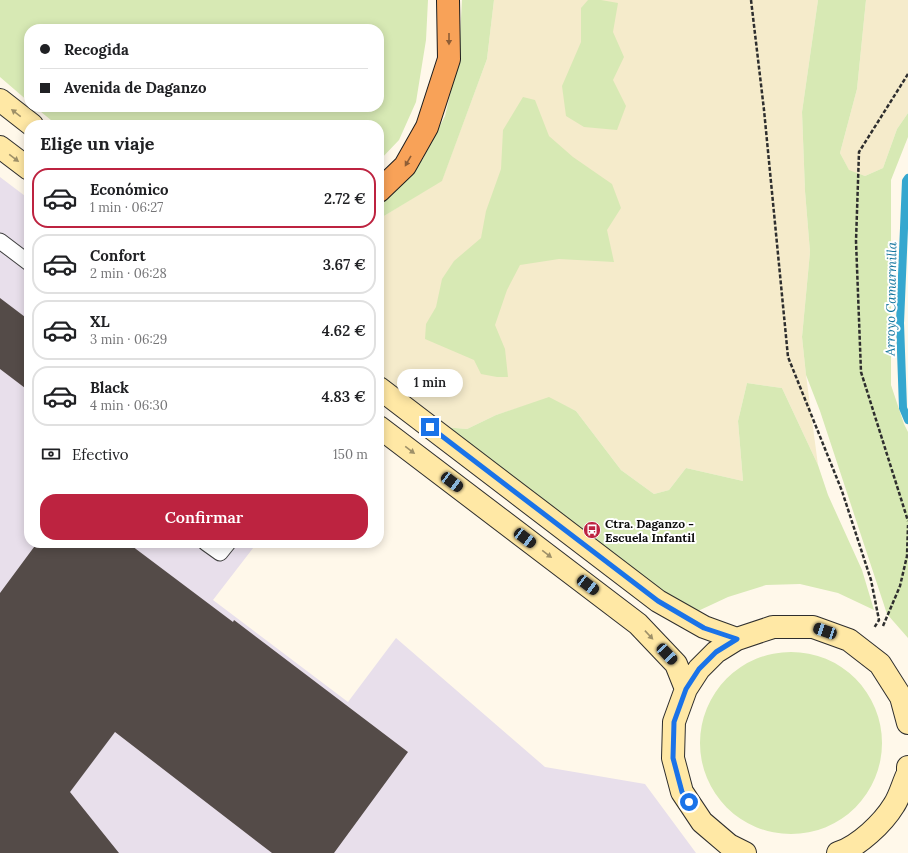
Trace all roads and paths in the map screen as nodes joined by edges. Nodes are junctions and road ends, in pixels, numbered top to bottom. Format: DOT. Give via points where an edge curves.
graph roads {
  1 [pos="448,0"];
  2 [pos="751,0"];
  3 [pos="908,74"];
  4 [pos="0,100"];
  5 [pos="26,120"];
  6 [pos="0,148"];
  7 [pos="24,165"];
  8 [pos="384,186"];
  9 [pos="0,241"];
  10 [pos="24,259"];
  11 [pos="384,392"];
  12 [pos="384,431"];
  13 [pos="908,521"];
  14 [pos="908,525"];
  15 [pos="213,548"];
  16 [pos="224,548"];
  17 [pos="883,626"];
  18 [pos="737,639"];
  19 [pos="862,650"];
  20 [pos="686,689"];
  21 [pos="908,723"];
  22 [pos="908,767"];
  23 [pos="745,853"];
  24 [pos="838,853"];
  1 -- 8 [label="highway, one-way" via="449,59 427,126 405,166"];
  2 -- 19 [label="path" via="788,356 842,491 871,580 879,620"];
  3 -- 13 [label="path" via="859,152 856,241 861,372"];
  5 -- 4 [label="main road, one-way"];
  6 -- 7 [label="main road, one-way"];
  9 -- 10 [label="lane"];
  11 -- 18 [label="main road" via="658,601 704,628"];
  12 -- 20 [label="main road, one-way" via="638,624 676,664"];
  14 -- 17 [label="path" via="906,556 900,586"];
  15 -- 16 [label="lane" via="220,553"];
  18 -- 19 [label="main road" via="774,627 813,627 849,640"];
  18 -- 20 [label="main road" via="716,652 699,669"];
  19 -- 21 [label="main road" via="880,664 901,697"];
  20 -- 23 [label="main road" via="674,722 673,758 682,792 702,822 729,845"];
  22 -- 24 [label="main road" via="908,773 894,804 873,831"];
}
